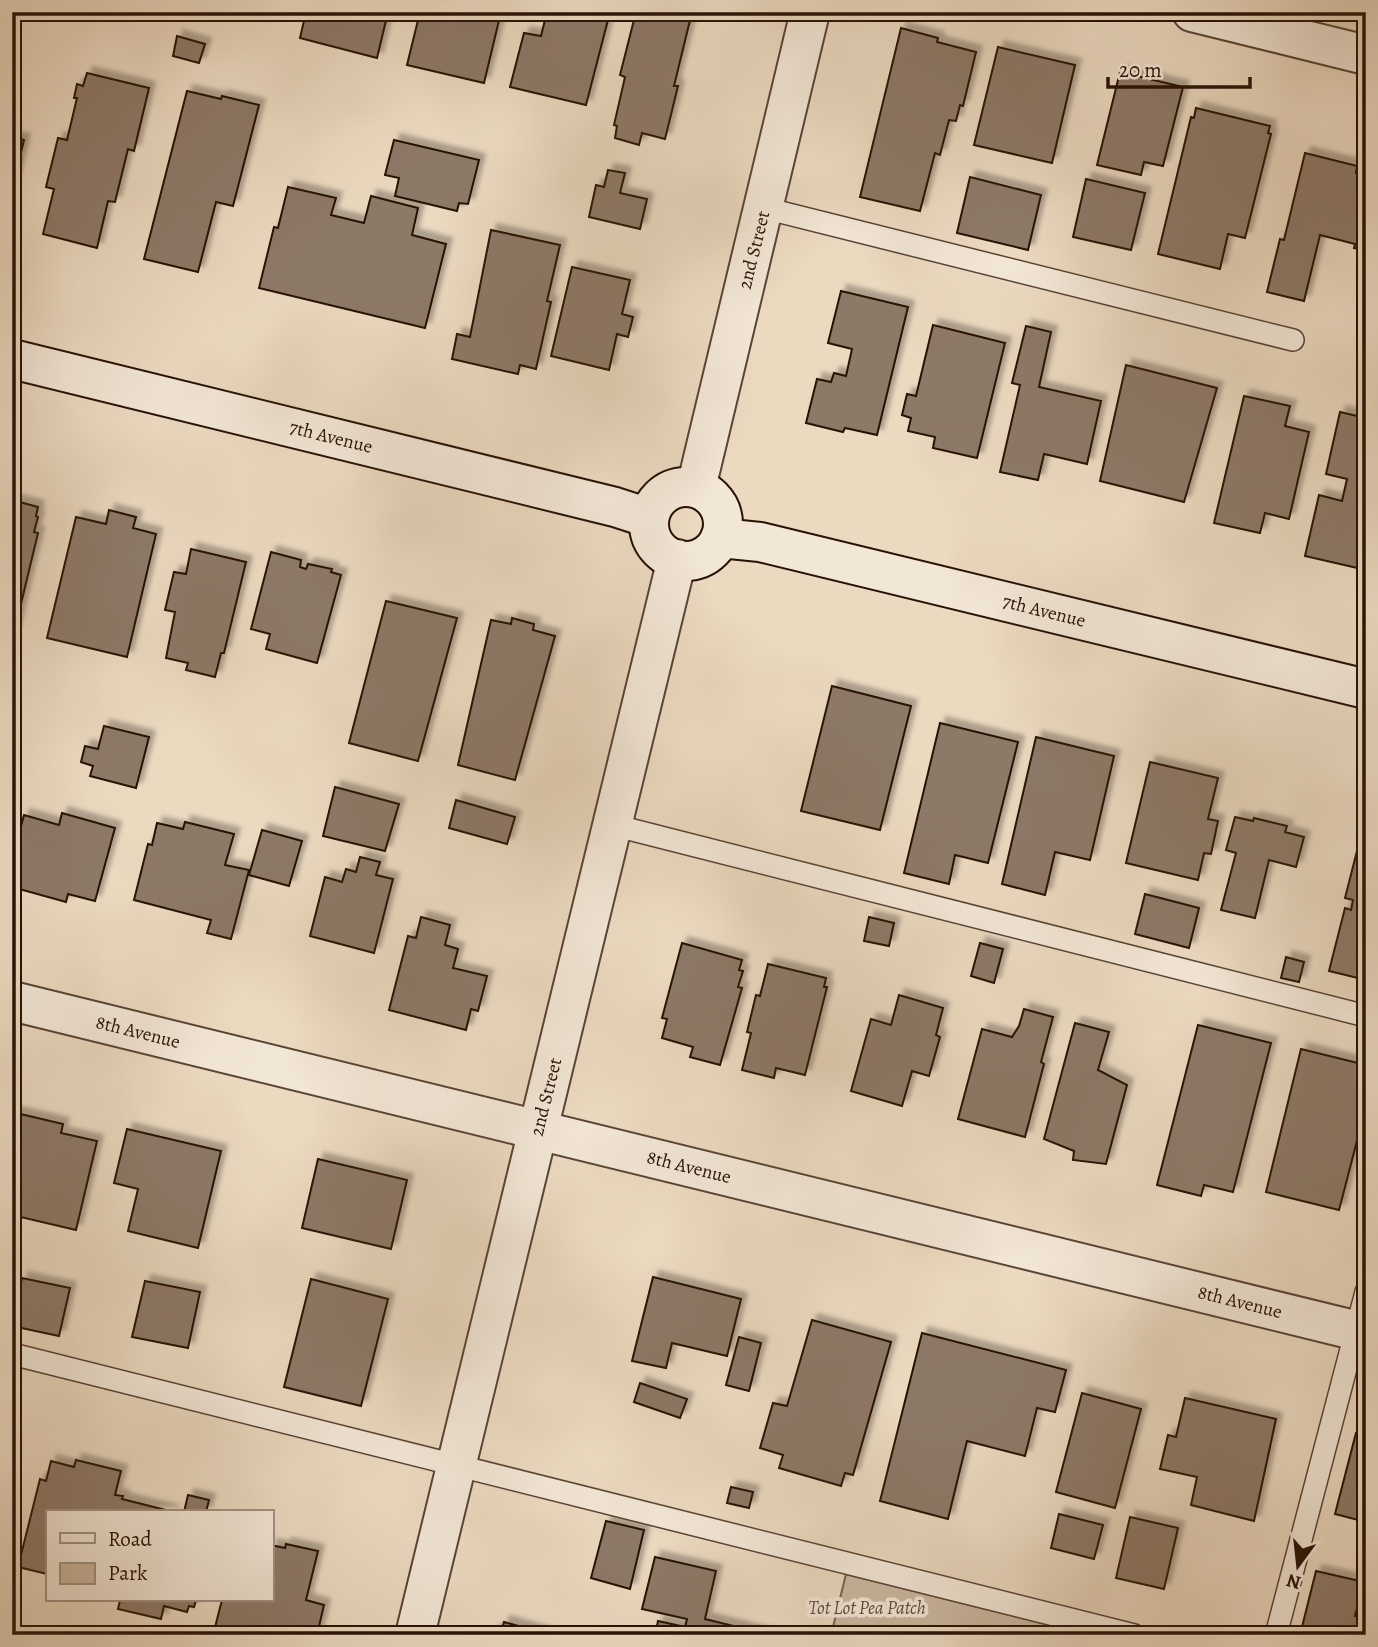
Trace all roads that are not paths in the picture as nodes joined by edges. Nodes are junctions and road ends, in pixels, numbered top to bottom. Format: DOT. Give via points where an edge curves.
graph roads {
  1 [pos="810,12"];
  2 [pos="1192,12"];
  3 [pos="1366,55"];
  4 [pos="764,208"];
  5 [pos="1293,340"];
  6 [pos="12,359"];
  7 [pos="696,488"];
  8 [pos="649,518"];
  9 [pos="720,538"];
  10 [pos="677,559"];
  11 [pos="1366,689"];
  12 [pos="613,825"];
  13 [pos="12,1001"];
  14 [pos="1366,1016"];
  15 [pos="538,1130"];
  16 [pos="1366,1292"];
  17 [pos="1361,1332"];
  18 [pos="12,1354"];
  19 [pos="457,1464"];
  20 [pos="415,1635"];
  21 [pos="1134,1635"];
  22 [pos="1276,1635"];
  1 -- 4 [label="street, 2nd Street"];
  2 -- 3 [label="street"];
  4 -- 5 [label="lane"];
  4 -- 7 [label="street, 2nd Street"];
  6 -- 8 [label="street, 7th Avenue"];
  7 -- 8 [label="street" via="683,486 660,496"];
  7 -- 9 [label="street" via="707,493 722,513"];
  8 -- 10 [label="street" via="653,542 661,552"];
  9 -- 10 [label="street" via="705,555"];
  9 -- 11 [label="street, 7th Avenue" via="760,542"];
  10 -- 12 [label="street, 2nd Street"];
  12 -- 14 [label="lane"];
  12 -- 15 [label="street, 2nd Street"];
  13 -- 15 [label="street, 8th Avenue"];
  15 -- 17 [label="street, 8th Avenue"];
  15 -- 19 [label="street, 2nd Street"];
  16 -- 17 [label="lane"];
  17 -- 22 [label="lane"];
  18 -- 19 [label="lane"];
  19 -- 20 [label="street, 2nd Street"];
  19 -- 21 [label="lane"];
}
